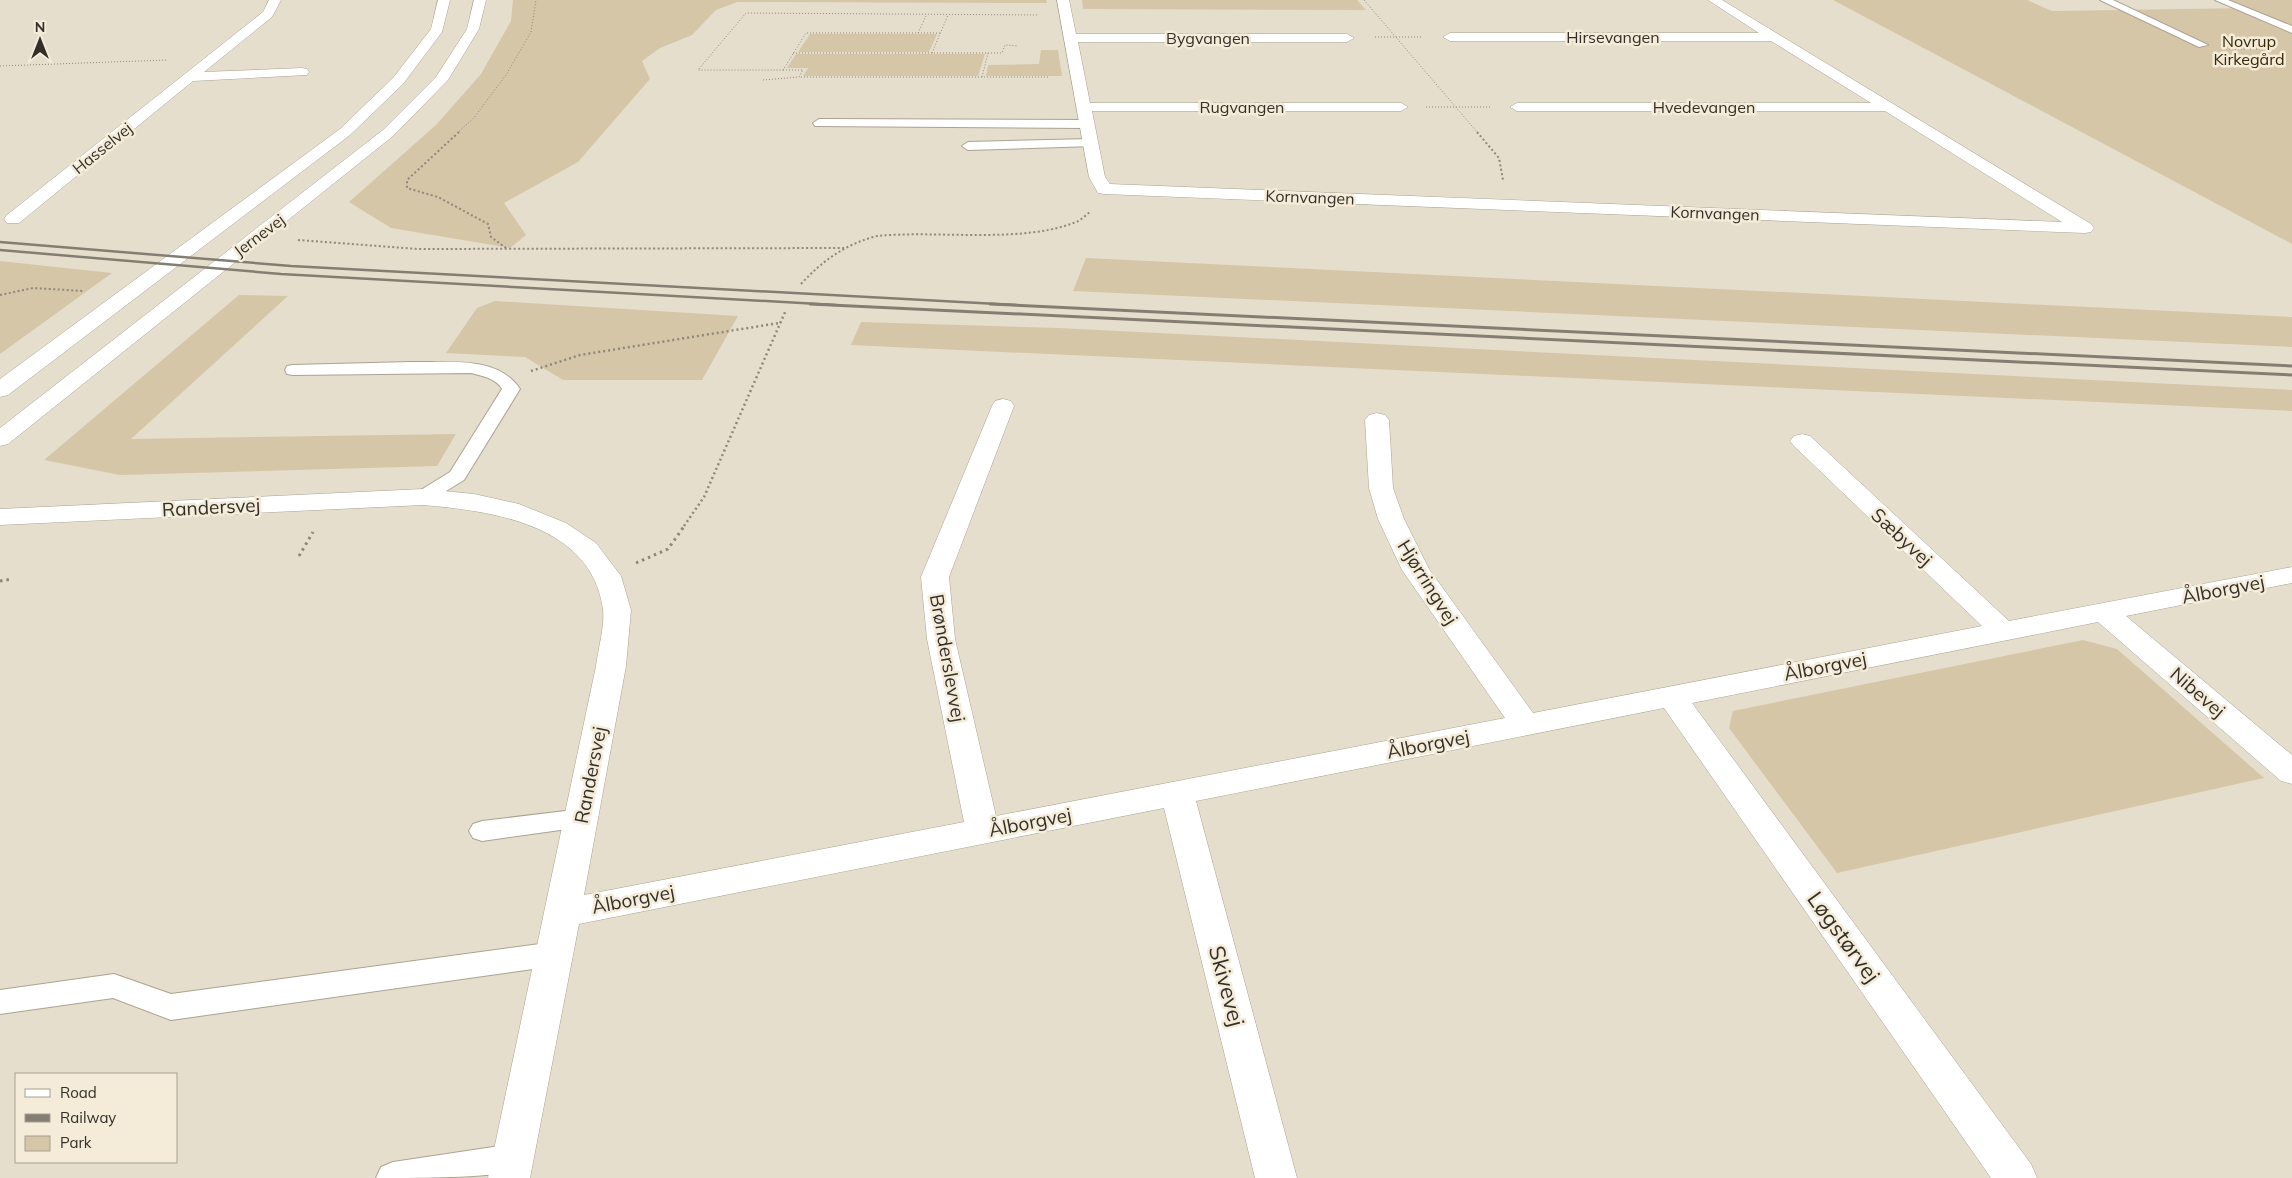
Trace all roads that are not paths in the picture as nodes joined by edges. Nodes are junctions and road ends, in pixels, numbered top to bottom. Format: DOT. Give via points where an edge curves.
graph roads {
  1 [pos="275,0"];
  2 [pos="444,0"];
  3 [pos="480,0"];
  4 [pos="1714,0"];
  5 [pos="2220,0"];
  6 [pos="2107,1"];
  7 [pos="2093,2"];
  8 [pos="1064,8"];
  9 [pos="2292,30"];
  10 [pos="1777,37"];
  11 [pos="1070,38"];
  12 [pos="1346,38"];
  13 [pos="1450,38"];
  14 [pos="2203,45"];
  15 [pos="302,72"];
  16 [pos="191,77"];
  17 [pos="1083,107"];
  18 [pos="1401,107"];
  19 [pos="1517,107"];
  20 [pos="1890,107"];
  21 [pos="819,123"];
  22 [pos="1087,124"];
  23 [pos="1090,143"];
  24 [pos="968,146"];
  25 [pos="13,219"];
  26 [pos="40,360"];
  27 [pos="293,370"];
  28 [pos="0,390"];
  29 [pos="1003,406"];
  30 [pos="0,409"];
  31 [pos="1377,420"];
  32 [pos="0,439"];
  33 [pos="1802,441"];
  34 [pos="423,498"];
  35 [pos="0,517"];
  36 [pos="2292,575"];
  37 [pos="2104,612"];
  38 [pos="2003,632"];
  39 [pos="1671,696"];
  40 [pos="1526,725"];
  41 [pos="2292,773"];
  42 [pos="1176,793"];
  43 [pos="582,818"];
  44 [pos="482,831"];
  45 [pos="983,831"];
  46 [pos="564,913"];
  47 [pos="555,954"];
  48 [pos="0,1002"];
  49 [pos="511,1169"];
  50 [pos="393,1178"];
  51 [pos="1276,1178"];
  52 [pos="2016,1178"];
  1 -- 16 [label="street, Hasselvej" via="268,14"];
  2 -- 26 [label="street, Jernevej" via="437,29 398,81 345,132"];
  3 -- 32 [label="street, Jernevej" via="473,29 442,80 388,133"];
  4 -- 10 [label="street, Kornvangen"];
  5 -- 9 [label="lane"];
  6 -- 7 [label="lane"];
  6 -- 14 [label="lane"];
  8 -- 11 [label="street"];
  10 -- 13 [label="street, Hirsevangen"];
  10 -- 20 [label="street, Kornvangen"];
  11 -- 12 [label="street, Bygvangen"];
  11 -- 17 [label="street"];
  15 -- 16 [label="street"];
  16 -- 25 [label="street, Hasselvej"];
  17 -- 18 [label="street, Rugvangen"];
  17 -- 22 [label="street"];
  19 -- 20 [label="street, Hvedevangen"];
  20 -- 23 [label="street, Kornvangen" via="2085,228 1104,189 1097,178"];
  21 -- 22 [label="lane"];
  22 -- 23 [label="street"];
  23 -- 24 [label="lane"];
  26 -- 28 [label="street, Jernevej"];
  26 -- 30 [label="street" via="9,402"];
  27 -- 34 [label="lane" via="471,368 506,380 511,389 457,476"];
  29 -- 45 [label="street, Brønderslevvej" via="934,577 941,639"];
  31 -- 40 [label="street, Hjørringvej" via="1381,488 1391,519 1416,570"];
  33 -- 38 [label="street, Sæbyvej"];
  34 -- 35 [label="street, Randersvej"];
  34 -- 43 [label="street, Randersvej" via="474,502 519,512 557,528 587,549 607,576 617,610 611,666"];
  36 -- 37 [label="street, Ålborgvej"];
  37 -- 38 [label="street, Ålborgvej"];
  37 -- 41 [label="street, Nibevej"];
  38 -- 39 [label="street, Ålborgvej"];
  39 -- 40 [label="street, Ålborgvej"];
  39 -- 52 [label="street, Løgstørvej"];
  40 -- 42 [label="street, Ålborgvej"];
  42 -- 45 [label="street, Ålborgvej"];
  42 -- 51 [label="street, Skivevej"];
  43 -- 44 [label="lane"];
  43 -- 46 [label="street, Randersvej"];
  45 -- 46 [label="street, Ålborgvej"];
  46 -- 47 [label="street, Randersvej"];
  47 -- 48 [label="lane" via="171,1007 114,986"];
  47 -- 49 [label="street, Randersvej"];
  49 -- 50 [label="lane"];
}
